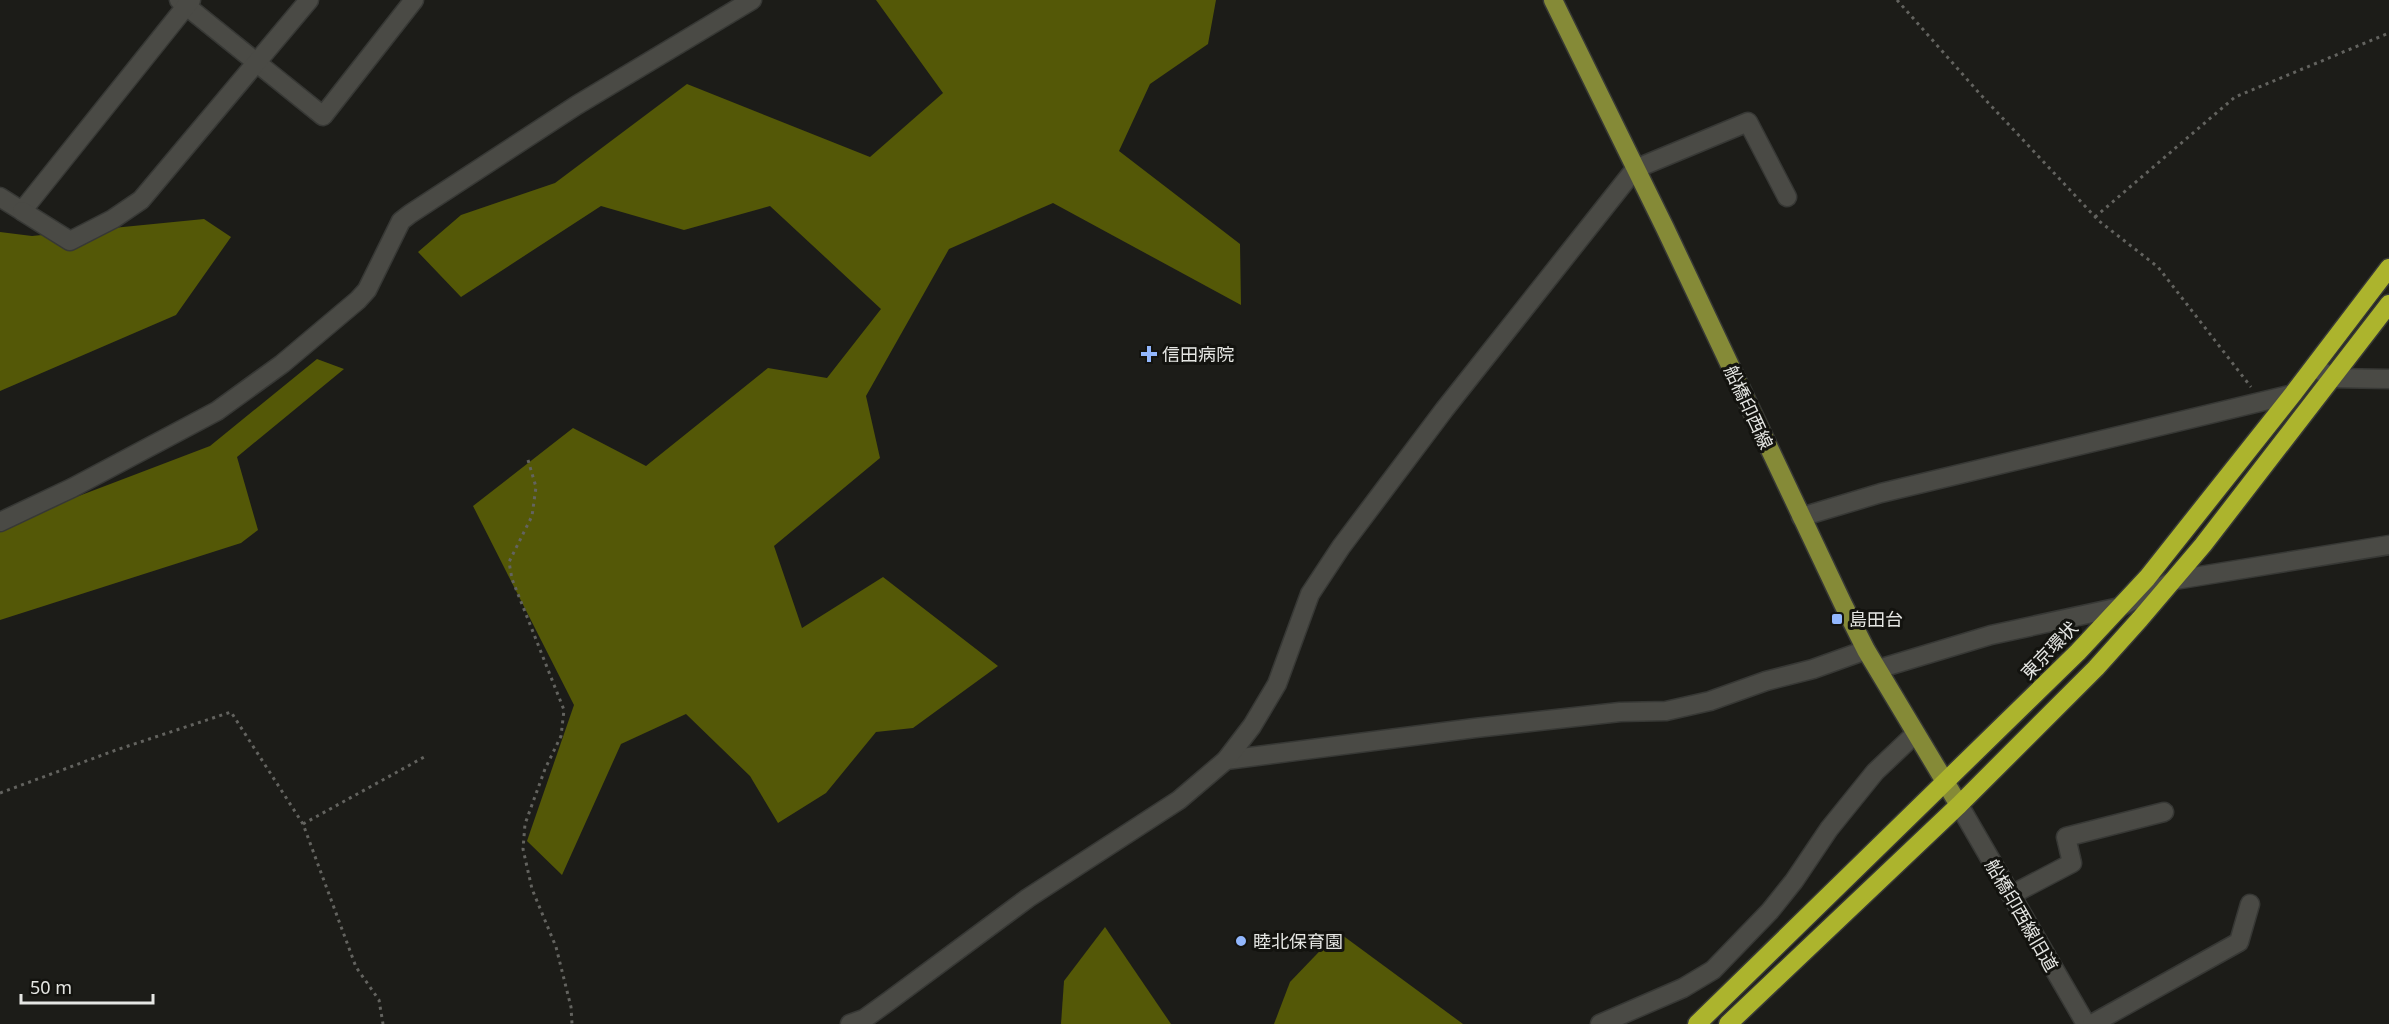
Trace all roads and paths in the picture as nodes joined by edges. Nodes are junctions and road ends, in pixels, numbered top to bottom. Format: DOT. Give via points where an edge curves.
graph roads {
  1 [pos="309,0"];
  2 [pos="414,0"];
  3 [pos="752,0"];
  4 [pos="1897,0"];
  5 [pos="186,2"];
  6 [pos="1557,2"];
  7 [pos="2389,33"];
  8 [pos="257,63"];
  9 [pos="1635,169"];
  10 [pos="0,197"];
  11 [pos="1787,197"];
  12 [pos="22,211"];
  13 [pos="2095,217"];
  14 [pos="2389,268"];
  15 [pos="2389,304"];
  16 [pos="2314,367"];
  17 [pos="2333,378"];
  18 [pos="2389,379"];
  19 [pos="2293,394"];
  20 [pos="2263,402"];
  21 [pos="528,460"];
  22 [pos="1801,517"];
  23 [pos="0,522"];
  24 [pos="2389,545"];
  25 [pos="2175,580"];
  26 [pos="2120,606"];
  27 [pos="1866,650"];
  28 [pos="1878,669"];
  29 [pos="1915,734"];
  30 [pos="426,756"];
  31 [pos="1226,760"];
  32 [pos="1946,783"];
  33 [pos="0,793"];
  34 [pos="1959,806"];
  35 [pos="2164,812"];
  36 [pos="303,824"];
  37 [pos="2011,895"];
  38 [pos="2250,904"];
  39 [pos="383,1024"];
  40 [pos="572,1024"];
  41 [pos="850,1024"];
  42 [pos="1600,1024"];
  43 [pos="1697,1024"];
  44 [pos="1728,1024"];
  45 [pos="2086,1024"];
  46 [pos="2092,1024"];
  1 -- 8 [label="street"];
  2 -- 8 [label="street" via="323,116"];
  3 -- 23 [label="street" via="577,105 410,214 401,221 367,290 358,300 253,387 187,429"];
  4 -- 13 [label="path"];
  5 -- 8 [label="street"];
  5 -- 12 [label="street"];
  6 -- 9 [label="main road, 船橋印西線"];
  7 -- 13 [label="path" via="2235,97"];
  8 -- 12 [label="street" via="141,200 113,219 70,241"];
  9 -- 11 [label="street" via="1748,122"];
  9 -- 22 [label="main road, 船橋印西線"];
  9 -- 31 [label="street" via="1341,547 1310,594 1277,684"];
  10 -- 12 [label="street"];
  13 -- 20 [label="path" via="2158,267"];
  14 -- 16 [label="highway, 東京環状"];
  15 -- 17 [label="highway"];
  16 -- 17 [label="street"];
  16 -- 19 [label="highway, 東京環状"];
  17 -- 18 [label="street"];
  17 -- 25 [label="highway"];
  19 -- 20 [label="street"];
  19 -- 26 [label="highway, 東京環状"];
  20 -- 22 [label="street"];
  21 -- 40 [label="path" via="536,487 532,516 509,562 564,710 561,736 525,824 523,849 532,889 556,947"];
  22 -- 27 [label="main road, 船橋印西線"];
  24 -- 25 [label="street"];
  25 -- 26 [label="street"];
  25 -- 34 [label="highway" via="2096,668"];
  26 -- 28 [label="street" via="1991,634"];
  26 -- 32 [label="highway, 東京環状"];
  27 -- 28 [label="main road, 船橋印西線"];
  27 -- 31 [label="street" via="1710,701 1665,711 1620,712 1475,728"];
  28 -- 29 [label="main road, 船橋印西線"];
  29 -- 32 [label="main road, 船橋印西線"];
  29 -- 42 [label="street" via="1875,772 1770,911 1713,970 1683,988"];
  30 -- 36 [label="path"];
  31 -- 41 [label="street" via="1179,800 1028,898 889,1001"];
  32 -- 34 [label="main road, 船橋印西線"];
  32 -- 43 [label="highway, 東京環状"];
  33 -- 36 [label="path" via="231,712"];
  34 -- 37 [label="street, 船橋印西線旧道"];
  34 -- 44 [label="highway"];
  35 -- 37 [label="street" via="2066,837 2072,863"];
  36 -- 39 [label="path" via="356,967 379,1000"];
  37 -- 45 [label="street, 船橋印西線旧道"];
  38 -- 46 [label="street" via="2239,942"];
}
